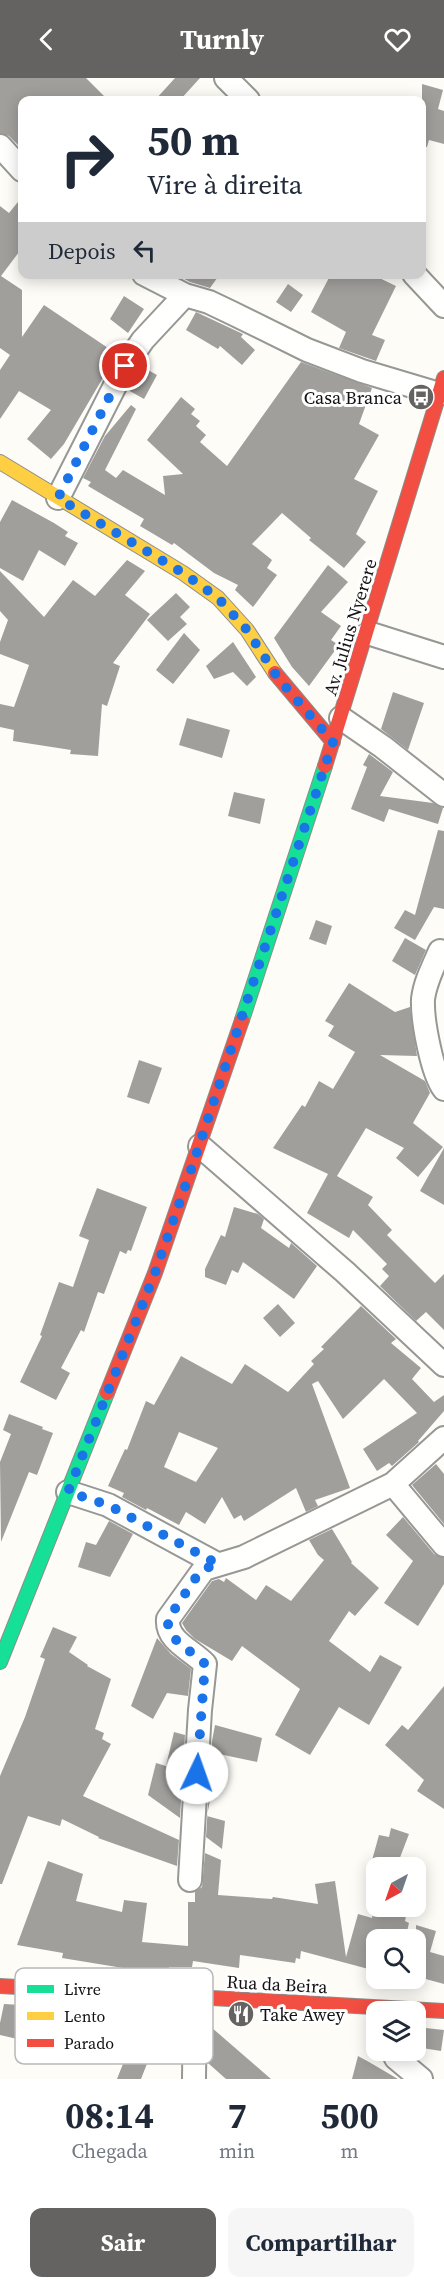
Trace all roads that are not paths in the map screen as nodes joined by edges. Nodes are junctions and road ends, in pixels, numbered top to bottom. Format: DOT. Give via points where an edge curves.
graph roads {
  1 [pos="226,78"];
  2 [pos="244,96"];
  3 [pos="0,146"];
  4 [pos="18,166"];
  5 [pos="154,279"];
  6 [pos="419,279"];
  7 [pos="185,295"];
  8 [pos="444,306"];
  9 [pos="441,386"];
  10 [pos="0,462"];
  11 [pos="58,498"];
  12 [pos="368,633"];
  13 [pos="444,657"];
  14 [pos="341,718"];
  15 [pos="333,742"];
  16 [pos="444,795"];
  17 [pos="440,951"];
  18 [pos="444,1089"];
  19 [pos="200,1146"];
  20 [pos="444,1365"];
  21 [pos="444,1438"];
  22 [pos="393,1484"];
  23 [pos="68,1492"];
  24 [pos="444,1545"];
  25 [pos="218,1564"];
  26 [pos="0,1662"];
  27 [pos="190,1880"];
  28 [pos="0,1986"];
  29 [pos="15,1987"];
  30 [pos="213,1998"];
  31 [pos="366,2008"];
  32 [pos="426,2011"];
  33 [pos="444,2011"];
  34 [pos="400,2061"];
  35 [pos="192,2064"];
  36 [pos="194,2079"];
  37 [pos="421,2079"];
  1 -- 2 [label="street"];
  3 -- 4 [label="street"];
  5 -- 7 [label="street"];
  6 -- 8 [label="street"];
  7 -- 9 [label="street" via="209,302 307,350 362,371"];
  7 -- 11 [label="street" via="143,340 125,366"];
  9 -- 12 [label="main road, Av. Julius Nyerere"];
  10 -- 11 [label="main road"];
  11 -- 15 [label="main road" via="218,598 247,630 278,678"];
  12 -- 13 [label="street"];
  12 -- 14 [label="main road, Av. Julius Nyerere"];
  14 -- 15 [label="main road, Av. Julius Nyerere"];
  14 -- 16 [label="street"];
  15 -- 19 [label="main road, Av. Julius Nyerere"];
  17 -- 18 [label="street" via="423,1001 432,1066"];
  19 -- 20 [label="street" via="345,1272"];
  19 -- 23 [label="main road, Av. Julius Nyerere" via="155,1273"];
  21 -- 22 [label="street"];
  22 -- 24 [label="street"];
  22 -- 25 [label="street" via="244,1557"];
  23 -- 25 [label="street" via="108,1505"];
  23 -- 26 [label="main road, Av. Julius Nyerere"];
  25 -- 27 [label="street" via="197,1576 168,1619 167,1627 201,1659 206,1670"];
  28 -- 29 [label="main road, Rua da Beira"];
  30 -- 31 [label="main road, Rua da Beira"];
  32 -- 33 [label="main road, Rua da Beira"];
  34 -- 37 [label="street"];
  35 -- 36 [label="street"];
}
